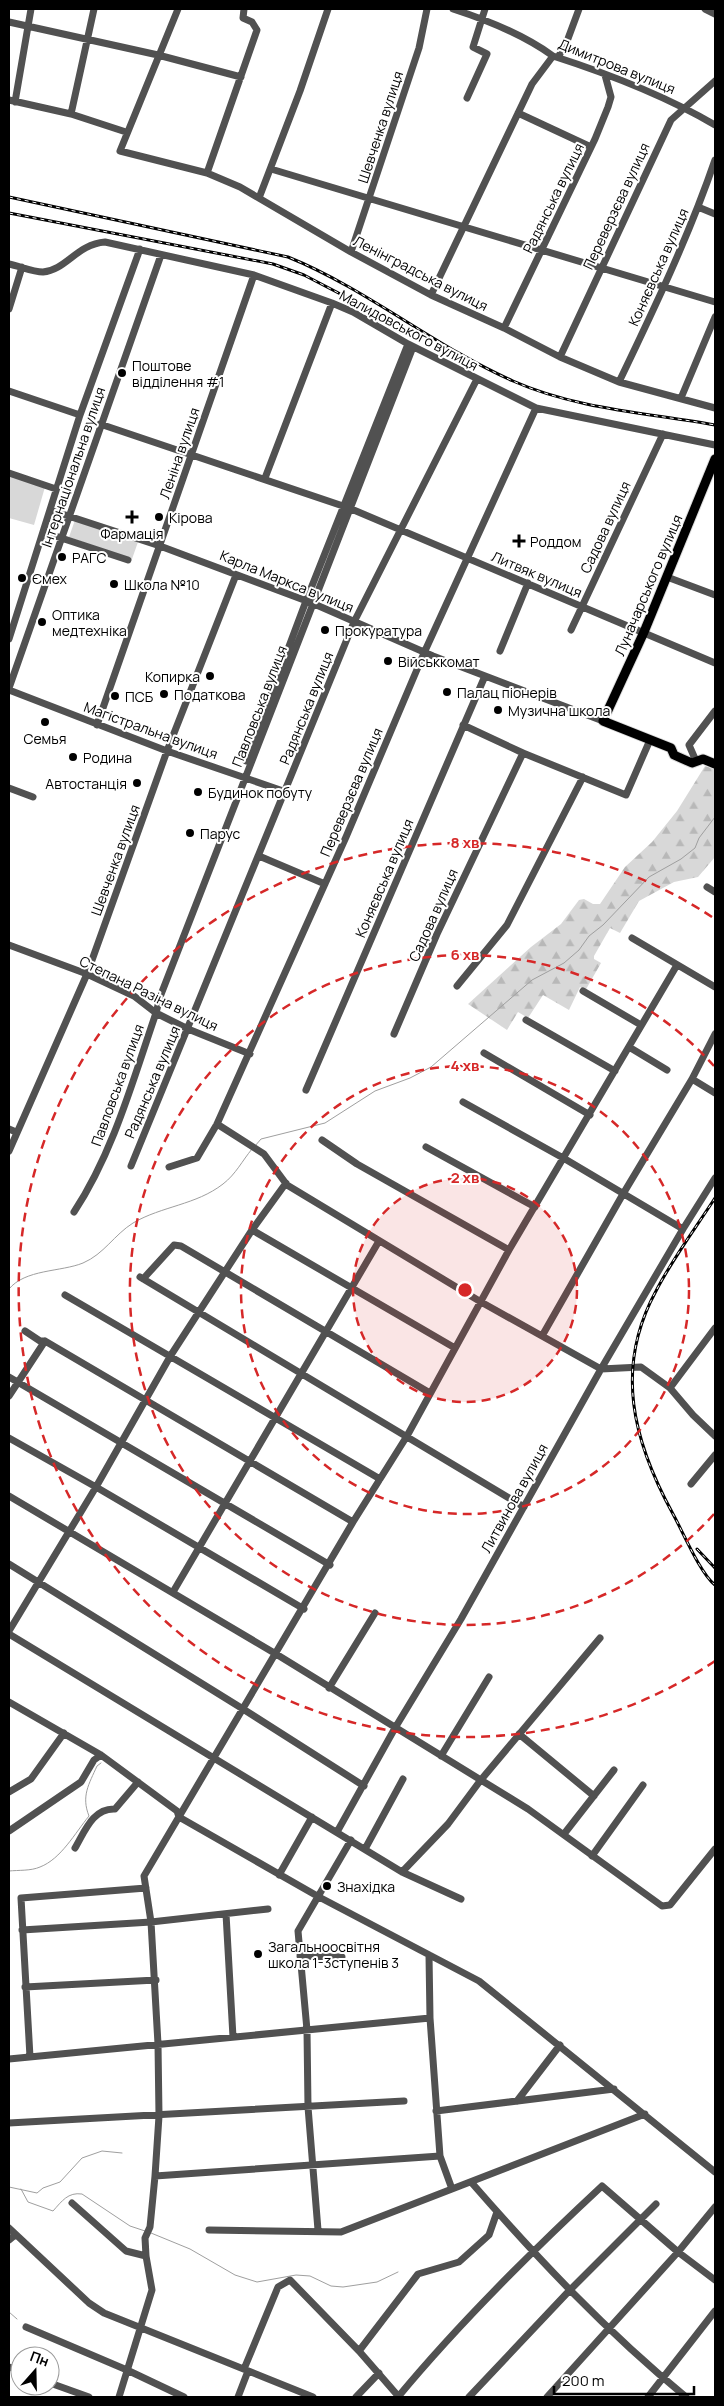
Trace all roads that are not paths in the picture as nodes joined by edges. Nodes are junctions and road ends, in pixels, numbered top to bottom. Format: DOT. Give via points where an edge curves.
graph roads {
  1 [pos="32,9"];
  2 [pos="94,9"];
  3 [pos="178,9"];
  4 [pos="244,9"];
  5 [pos="328,9"];
  6 [pos="427,9"];
  7 [pos="453,9"];
  8 [pos="485,9"];
  9 [pos="579,9"];
  10 [pos="705,9"];
  11 [pos="715,14"];
  12 [pos="482,20"];
  13 [pos="9,22"];
  14 [pos="27,26"];
  15 [pos="88,38"];
  16 [pos="158,55"];
  17 [pos="556,56"];
  18 [pos="605,74"];
  19 [pos="241,77"];
  20 [pos="715,81"];
  21 [pos="467,98"];
  22 [pos="12,101"];
  23 [pos="684,106"];
  24 [pos="518,112"];
  25 [pos="71,114"];
  26 [pos="715,125"];
  27 [pos="126,132"];
  28 [pos="592,147"];
  29 [pos="715,160"];
  30 [pos="271,169"];
  31 [pos="207,173"];
  32 [pos="259,198"];
  33 [pos="370,198"];
  34 [pos="698,207"];
  35 [pos="715,214"];
  36 [pos="465,226"];
  37 [pos="140,249"];
  38 [pos="541,251"];
  39 [pos="351,252"];
  40 [pos="161,254"];
  41 [pos="9,264"];
  42 [pos="22,267"];
  43 [pos="600,269"];
  44 [pos="254,275"];
  45 [pos="664,286"];
  46 [pos="432,295"];
  47 [pos="715,302"];
  48 [pos="332,303"];
  49 [pos="9,309"];
  50 [pos="715,317"];
  51 [pos="504,328"];
  52 [pos="410,346"];
  53 [pos="560,357"];
  54 [pos="477,379"];
  55 [pos="619,382"];
  56 [pos="9,392"];
  57 [pos="681,398"];
  58 [pos="536,408"];
  59 [pos="715,408"];
  60 [pos="80,416"];
  61 [pos="100,424"];
  62 [pos="663,434"];
  63 [pos="715,445"];
  64 [pos="192,454"];
  65 [pos="715,459"];
  66 [pos="9,473"];
  67 [pos="266,478"];
  68 [pos="56,489"];
  69 [pos="346,507"];
  70 [pos="50,510"];
  71 [pos="69,517"];
  72 [pos="402,529"];
  73 [pos="43,532"];
  74 [pos="62,538"];
  75 [pos="160,546"];
  76 [pos="469,558"];
  77 [pos="128,560"];
  78 [pos="236,575"];
  79 [pos="667,577"];
  80 [pos="528,583"];
  81 [pos="715,595"];
  82 [pos="309,602"];
  83 [pos="582,606"];
  84 [pos="354,622"];
  85 [pos="571,630"];
  86 [pos="644,632"];
  87 [pos="9,639"];
  88 [pos="500,651"];
  89 [pos="424,653"];
  90 [pos="715,663"];
  91 [pos="485,676"];
  92 [pos="9,689"];
  93 [pos="715,711"];
  94 [pos="603,721"];
  95 [pos="97,725"];
  96 [pos="463,725"];
  97 [pos="650,740"];
  98 [pos="167,752"];
  99 [pos="523,753"];
  100 [pos="700,760"];
  101 [pos="715,764"];
  102 [pos="583,776"];
  103 [pos="243,777"];
  104 [pos="9,788"];
  105 [pos="286,792"];
  106 [pos="33,797"];
  107 [pos="259,856"];
  108 [pos="325,884"];
  109 [pos="707,887"];
  110 [pos="715,892"];
  111 [pos="632,938"];
  112 [pos="10,945"];
  113 [pos="9,954"];
  114 [pos="677,965"];
  115 [pos="87,974"];
  116 [pos="457,986"];
  117 [pos="715,987"];
  118 [pos="583,991"];
  119 [pos="156,1013"];
  120 [pos="526,1020"];
  121 [pos="641,1024"];
  122 [pos="188,1029"];
  123 [pos="394,1034"];
  124 [pos="715,1034"];
  125 [pos="629,1046"];
  126 [pos="484,1053"];
  127 [pos="250,1054"];
  128 [pos="667,1070"];
  129 [pos="615,1071"];
  130 [pos="692,1079"];
  131 [pos="306,1090"];
  132 [pos="715,1093"];
  133 [pos="463,1102"];
  134 [pos="590,1115"];
  135 [pos="217,1124"];
  136 [pos="9,1129"];
  137 [pos="16,1132"];
  138 [pos="322,1140"];
  139 [pos="426,1147"];
  140 [pos="9,1151"];
  141 [pos="565,1158"];
  142 [pos="131,1166"];
  143 [pos="169,1167"];
  144 [pos="715,1178"];
  145 [pos="286,1183"];
  146 [pos="710,1188"];
  147 [pos="622,1194"];
  148 [pos="715,1195"];
  149 [pos="535,1207"];
  150 [pos="74,1212"];
  151 [pos="683,1229"];
  152 [pos="252,1230"];
  153 [pos="378,1241"];
  154 [pos="509,1250"];
  155 [pos="225,1272"];
  156 [pos="350,1287"];
  157 [pos="65,1295"];
  158 [pos="481,1302"];
  159 [pos="198,1312"];
  160 [pos="715,1328"];
  161 [pos="326,1330"];
  162 [pos="24,1331"];
  163 [pos="542,1336"];
  164 [pos="45,1341"];
  165 [pos="455,1348"];
  166 [pos="171,1355"];
  167 [pos="601,1369"];
  168 [pos="301,1374"];
  169 [pos="9,1377"];
  170 [pos="16,1383"];
  171 [pos="670,1388"];
  172 [pos="430,1393"];
  173 [pos="9,1396"];
  174 [pos="146,1401"];
  175 [pos="276,1417"];
  176 [pos="407,1436"];
  177 [pos="715,1436"];
  178 [pos="9,1438"];
  179 [pos="121,1443"];
  180 [pos="715,1454"];
  181 [pos="249,1460"];
  182 [pos="380,1479"];
  183 [pos="691,1484"];
  184 [pos="96,1487"];
  185 [pos="9,1496"];
  186 [pos="224,1503"];
  187 [pos="524,1507"];
  188 [pos="353,1522"];
  189 [pos="68,1530"];
  190 [pos="199,1547"];
  191 [pos="9,1564"];
  192 [pos="330,1564"];
  193 [pos="38,1581"];
  194 [pos="173,1592"];
  195 [pos="304,1609"];
  196 [pos="375,1613"];
  197 [pos="9,1632"];
  198 [pos="600,1638"];
  199 [pos="276,1654"];
  200 [pos="489,1676"];
  201 [pos="329,1688"];
  202 [pos="9,1702"];
  203 [pos="243,1709"];
  204 [pos="395,1728"];
  205 [pos="64,1733"];
  206 [pos="519,1734"];
  207 [pos="101,1755"];
  208 [pos="441,1756"];
  209 [pos="214,1758"];
  210 [pos="614,1770"];
  211 [pos="402,1779"];
  212 [pos="480,1780"];
  213 [pos="138,1782"];
  214 [pos="643,1785"];
  215 [pos="364,1786"];
  216 [pos="9,1792"];
  217 [pos="594,1796"];
  218 [pos="179,1817"];
  219 [pos="312,1817"];
  220 [pos="9,1831"];
  221 [pos="337,1832"];
  222 [pos="564,1834"];
  223 [pos="351,1840"];
  224 [pos="75,1848"];
  225 [pos="365,1849"];
  226 [pos="715,1849"];
  227 [pos="592,1856"];
  228 [pos="402,1872"];
  229 [pos="279,1875"];
  230 [pos="146,1888"];
  231 [pos="319,1897"];
  232 [pos="462,1899"];
  233 [pos="268,1909"];
  234 [pos="226,1914"];
  235 [pos="151,1922"];
  236 [pos="22,1930"];
  237 [pos="429,1955"];
  238 [pos="300,1956"];
  239 [pos="342,1957"];
  240 [pos="156,1980"];
  241 [pos="25,1987"];
  242 [pos="430,2018"];
  243 [pos="307,2030"];
  244 [pos="233,2037"];
  245 [pos="158,2044"];
  246 [pos="560,2045"];
  247 [pos="30,2057"];
  248 [pos="9,2059"];
  249 [pos="614,2089"];
  250 [pos="404,2101"];
  251 [pos="517,2101"];
  252 [pos="308,2107"];
  253 [pos="436,2112"];
  254 [pos="645,2114"];
  255 [pos="159,2116"];
  256 [pos="9,2123"];
  257 [pos="440,2156"];
  258 [pos="312,2166"];
  259 [pos="715,2172"];
  260 [pos="155,2176"];
  261 [pos="471,2182"];
  262 [pos="452,2189"];
  263 [pos="72,2202"];
  264 [pos="656,2204"];
  265 [pos="715,2207"];
  266 [pos="497,2212"];
  267 [pos="641,2219"];
  268 [pos="9,2228"];
  269 [pos="209,2230"];
  270 [pos="318,2230"];
  271 [pos="15,2235"];
  272 [pos="9,2240"];
  273 [pos="531,2252"];
  274 [pos="678,2252"];
  275 [pos="146,2256"];
  276 [pos="715,2280"];
  277 [pos="569,2291"];
  278 [pos="715,2311"];
  279 [pos="26,2327"];
  280 [pos="140,2329"];
  281 [pos="608,2329"];
  282 [pos="359,2351"];
  283 [pos="128,2370"];
  284 [pos="246,2370"];
  285 [pos="379,2373"];
  286 [pos="663,2378"];
  287 [pos="60,2386"];
  288 [pos="89,2397"];
  289 [pos="119,2397"];
  290 [pos="184,2397"];
  291 [pos="238,2397"];
  292 [pos="313,2397"];
  293 [pos="356,2397"];
  294 [pos="399,2397"];
  295 [pos="469,2397"];
  296 [pos="547,2397"];
  297 [pos="648,2397"];
  298 [pos="686,2397"];
  1 -- 14 [label="street"];
  2 -- 15 [label="street"];
  3 -- 16 [label="street"];
  4 -- 19 [label="street" via="242,18 252,22 257,30"];
  5 -- 30 [label="street"];
  6 -- 33 [label="street, Шевченка вулиця" via="419,48"];
  7 -- 12 [label="street, Димитрова вулиця"];
  8 -- 12 [label="street"];
  9 -- 17 [label="street" via="566,44"];
  10 -- 11 [label="street"];
  12 -- 17 [label="street, Димитрова вулиця"];
  12 -- 21 [label="street" via="473,47 487,54"];
  13 -- 14 [label="street"];
  14 -- 15 [label="street"];
  14 -- 22 [label="street"];
  15 -- 16 [label="street"];
  15 -- 25 [label="street"];
  16 -- 19 [label="street"];
  16 -- 27 [label="street"];
  17 -- 18 [label="street, Димитрова вулиця"];
  17 -- 24 [label="street" via="532,84"];
  18 -- 23 [label="street, Димитрова вулиця"];
  18 -- 28 [label="street, Радянська вулиця" via="611,97"];
  19 -- 31 [label="street"];
  20 -- 23 [label="street, Переверзєва вулиця"];
  22 -- 25 [label="street"];
  23 -- 26 [label="street, Димитрова вулиця"];
  23 -- 43 [label="street, Переверзєва вулиця" via="671,120"];
  24 -- 28 [label="street"];
  24 -- 36 [label="street"];
  25 -- 27 [label="street"];
  27 -- 31 [label="street, Ленінградська вулиця" via="120,151"];
  28 -- 38 [label="street, Радянська вулиця"];
  29 -- 34 [label="street, Коняєвська вулиця"];
  30 -- 32 [label="street"];
  30 -- 33 [label="street"];
  31 -- 32 [label="street, Ленінградська вулиця"];
  32 -- 39 [label="street, Ленінградська вулиця"];
  33 -- 36 [label="street"];
  33 -- 39 [label="street, Шевченка вулиця"];
  34 -- 35 [label="street"];
  34 -- 45 [label="street, Коняєвська вулиця"];
  36 -- 38 [label="street"];
  36 -- 46 [label="street"];
  37 -- 40 [label="street, Малидовського вулиця"];
  37 -- 42 [label="street, Малидовського вулиця" via="94,242 56,268 42,272"];
  37 -- 60 [label="street, Інтернаціональна вулиця"];
  38 -- 43 [label="street"];
  38 -- 51 [label="street, Радянська вулиця"];
  39 -- 46 [label="street, Ленінградська вулиця"];
  40 -- 44 [label="street, Малидовського вулиця"];
  40 -- 61 [label="street, Інтернаціональна вулиця"];
  41 -- 42 [label="street, Малидовського вулиця"];
  42 -- 49 [label="street"];
  43 -- 45 [label="street"];
  43 -- 53 [label="street, Переверзєва вулиця"];
  44 -- 48 [label="street, Малидовського вулиця"];
  44 -- 64 [label="street, Леніна вулиця"];
  45 -- 47 [label="street"];
  45 -- 55 [label="street, Коняєвська вулиця"];
  46 -- 51 [label="street, Ленінградська вулиця"];
  48 -- 52 [label="street, Малидовського вулиця"];
  48 -- 67 [label="street"];
  50 -- 57 [label="street"];
  51 -- 53 [label="street, Ленінградська вулиця"];
  52 -- 54 [label="street, Малидовського вулиця"];
  52 -- 69 [label="street, Павловська вулиця"];
  53 -- 55 [label="street, Ленінградська вулиця"];
  54 -- 58 [label="street, Малидовського вулиця"];
  54 -- 72 [label="street, Радянська вулиця"];
  55 -- 57 [label="street, Ленінградська вулиця"];
  56 -- 60 [label="street"];
  57 -- 59 [label="street, Ленінградська вулиця"];
  58 -- 62 [label="street, Малидовського вулиця"];
  58 -- 76 [label="street, Переверзєва вулиця"];
  60 -- 68 [label="street, Інтернаціональна вулиця"];
  61 -- 64 [label="street, Литвяк вулиця"];
  61 -- 71 [label="street, Інтернаціональна вулиця"];
  62 -- 63 [label="street, Малидовського вулиця"];
  62 -- 83 [label="street, Садова вулиця"];
  64 -- 67 [label="street, Литвяк вулиця"];
  64 -- 75 [label="street, Леніна вулиця"];
  65 -- 79 [label="main road, Луначарського вулиця"];
  66 -- 68 [label="street"];
  67 -- 69 [label="street, Литвяк вулиця"];
  68 -- 70 [label="street, Інтернаціональна вулиця"];
  69 -- 72 [label="street, Литвяк вулиця"];
  69 -- 82 [label="street, Павловська вулиця"];
  70 -- 71 [label="street, Карла Маркса вулиця"];
  70 -- 73 [label="street, Інтернаціональна вулиця"];
  71 -- 74 [label="street, Інтернаціональна вулиця"];
  71 -- 75 [label="street, Карла Маркса вулиця"];
  72 -- 76 [label="street, Литвяк вулиця"];
  72 -- 84 [label="street, Радянська вулиця"];
  73 -- 74 [label="street"];
  73 -- 87 [label="street, Інтернаціональна вулиця"];
  74 -- 77 [label="street"];
  74 -- 92 [label="street, Інтернаціональна вулиця"];
  75 -- 78 [label="street, Карла Маркса вулиця"];
  75 -- 95 [label="street, Леніна вулиця"];
  76 -- 80 [label="street, Литвяк вулиця"];
  76 -- 89 [label="street, Переверзєва вулиця"];
  78 -- 82 [label="street, Карла Маркса вулиця"];
  78 -- 98 [label="street, Шевченка вулиця"];
  79 -- 81 [label="street"];
  79 -- 86 [label="main road, Луначарського вулиця"];
  80 -- 83 [label="street, Литвяк вулиця"];
  80 -- 88 [label="street"];
  82 -- 84 [label="street, Карла Маркса вулиця"];
  82 -- 103 [label="street, Павловська вулиця"];
  83 -- 85 [label="street, Садова вулиця"];
  83 -- 86 [label="street, Литвяк вулиця"];
  84 -- 89 [label="street, Карла Маркса вулиця"];
  84 -- 105 [label="street, Радянська вулиця"];
  86 -- 90 [label="street, Литвяк вулиця"];
  86 -- 94 [label="main road, Луначарського вулиця"];
  89 -- 91 [label="street, Карла Маркса вулиця"];
  89 -- 108 [label="street, Переверзєва вулиця"];
  91 -- 94 [label="street, Карла Маркса вулиця"];
  91 -- 96 [label="street, Коняєвська вулиця"];
  92 -- 95 [label="street, Магістральна вулиця"];
  93 -- 100 [label="street" via="689,745"];
  94 -- 97 [label="main road, Карла Маркса вулиця"];
  95 -- 98 [label="street, Магістральна вулиця"];
  96 -- 99 [label="street"];
  96 -- 131 [label="street, Коняєвська вулиця"];
  97 -- 100 [label="main road, Карла Маркса вулиця" via="670,748 674,755 692,763"];
  97 -- 102 [label="street" via="626,795"];
  98 -- 103 [label="street, Магістральна вулиця"];
  98 -- 115 [label="street, Шевченка вулиця"];
  99 -- 102 [label="street"];
  99 -- 123 [label="street, Садова вулиця" via="437,934"];
  100 -- 101 [label="main road"];
  102 -- 116 [label="street" via="507,925"];
  103 -- 105 [label="street, Магістральна вулиця"];
  103 -- 119 [label="street, Павловська вулиця"];
  104 -- 106 [label="street"];
  105 -- 107 [label="street, Радянська вулиця"];
  107 -- 108 [label="street"];
  107 -- 122 [label="street, Радянська вулиця"];
  108 -- 127 [label="street, Переверзєва вулиця"];
  109 -- 110 [label="street"];
  111 -- 114 [label="street"];
  112 -- 113 [label="street"];
  112 -- 115 [label="street, Степана Разіна вулиця"];
  114 -- 117 [label="street"];
  114 -- 121 [label="street"];
  115 -- 119 [label="street, Степана Разіна вулиця" via="134,996"];
  115 -- 137 [label="street, Шевченка вулиця"];
  118 -- 121 [label="street"];
  119 -- 122 [label="street, Степана Разіна вулиця"];
  119 -- 150 [label="street, Павловська вулиця" via="115,1130 89,1189"];
  120 -- 129 [label="street"];
  121 -- 125 [label="street"];
  122 -- 127 [label="street, Степана Разіна вулиця"];
  122 -- 142 [label="street, Радянська вулиця"];
  124 -- 130 [label="street"];
  125 -- 128 [label="street"];
  125 -- 129 [label="street"];
  126 -- 134 [label="street"];
  127 -- 135 [label="street, Переверзєва вулиця"];
  129 -- 134 [label="street"];
  130 -- 132 [label="street"];
  130 -- 147 [label="street"];
  133 -- 141 [label="street"];
  134 -- 141 [label="street"];
  135 -- 143 [label="street, Переверзєва вулиця" via="197,1158"];
  135 -- 145 [label="street" via="264,1154"];
  136 -- 137 [label="street"];
  137 -- 140 [label="street, Шевченка вулиця"];
  138 -- 154 [label="street" via="357,1164"];
  139 -- 149 [label="street"];
  141 -- 147 [label="street"];
  141 -- 149 [label="street"];
  144 -- 146 [label="street, Литвинова вулиця"];
  145 -- 152 [label="street"];
  145 -- 153 [label="street"];
  146 -- 148 [label="street"];
  146 -- 151 [label="street, Литвинова вулиця"];
  147 -- 151 [label="street"];
  147 -- 163 [label="street"];
  149 -- 154 [label="street"];
  151 -- 167 [label="street, Литвинова вулиця"];
  152 -- 155 [label="street"];
  152 -- 156 [label="street"];
  153 -- 156 [label="street"];
  153 -- 158 [label="street"];
  154 -- 158 [label="street"];
  155 -- 159 [label="street"];
  155 -- 159 [label="street" via="181,1246 174,1246 142,1278"];
  155 -- 161 [label="street"];
  156 -- 161 [label="street"];
  156 -- 165 [label="street"];
  157 -- 166 [label="street"];
  158 -- 163 [label="street"];
  158 -- 165 [label="street"];
  159 -- 166 [label="street"];
  159 -- 168 [label="street"];
  160 -- 171 [label="street"];
  161 -- 168 [label="street"];
  161 -- 172 [label="street"];
  162 -- 164 [label="street"];
  163 -- 167 [label="street"];
  164 -- 170 [label="street"];
  164 -- 174 [label="street"];
  165 -- 172 [label="street"];
  166 -- 174 [label="street"];
  166 -- 175 [label="street"];
  167 -- 171 [label="street" via="641,1367"];
  167 -- 187 [label="street, Литвинова вулиця"];
  168 -- 175 [label="street"];
  168 -- 176 [label="street"];
  169 -- 170 [label="street"];
  170 -- 173 [label="street"];
  170 -- 179 [label="street"];
  171 -- 177 [label="street"];
  172 -- 176 [label="street"];
  174 -- 179 [label="street"];
  174 -- 181 [label="street"];
  175 -- 181 [label="street"];
  175 -- 182 [label="street"];
  176 -- 182 [label="street"];
  176 -- 187 [label="street"];
  178 -- 184 [label="street"];
  179 -- 184 [label="street"];
  179 -- 186 [label="street"];
  180 -- 183 [label="street"];
  181 -- 186 [label="street"];
  181 -- 188 [label="street"];
  182 -- 188 [label="street"];
  184 -- 189 [label="street"];
  184 -- 190 [label="street"];
  185 -- 189 [label="street"];
  186 -- 190 [label="street"];
  186 -- 192 [label="street"];
  187 -- 204 [label="street, Литвинова вулиця"];
  188 -- 192 [label="street"];
  189 -- 193 [label="street"];
  189 -- 194 [label="street"];
  190 -- 194 [label="street"];
  190 -- 195 [label="street"];
  191 -- 193 [label="street"];
  192 -- 195 [label="street"];
  193 -- 197 [label="street"];
  193 -- 203 [label="street"];
  194 -- 199 [label="street"];
  195 -- 199 [label="street"];
  196 -- 201 [label="street"];
  197 -- 209 [label="street"];
  198 -- 206 [label="street"];
  199 -- 201 [label="street"];
  199 -- 203 [label="street"];
  200 -- 208 [label="street"];
  201 -- 204 [label="street"];
  202 -- 205 [label="street"];
  203 -- 209 [label="street"];
  203 -- 215 [label="street"];
  204 -- 208 [label="street"];
  204 -- 215 [label="street, Литвинова вулиця"];
  205 -- 207 [label="street"];
  205 -- 216 [label="street" via="31,1779"];
  206 -- 212 [label="street"];
  206 -- 217 [label="street"];
  207 -- 213 [label="street"];
  207 -- 220 [label="street" via="94,1760 81,1782"];
  208 -- 212 [label="street"];
  209 -- 218 [label="street"];
  209 -- 219 [label="street"];
  210 -- 217 [label="street"];
  211 -- 225 [label="street"];
  212 -- 222 [label="street"];
  212 -- 228 [label="street" via="448,1824"];
  213 -- 218 [label="street" via="177,1811"];
  213 -- 224 [label="street" via="115,1809 104,1808 95,1815"];
  214 -- 227 [label="street"];
  215 -- 221 [label="street, Литвинова вулиця"];
  217 -- 222 [label="street"];
  218 -- 229 [label="street"];
  218 -- 230 [label="street" via="144,1876"];
  219 -- 221 [label="street"];
  219 -- 229 [label="street"];
  221 -- 223 [label="street"];
  222 -- 227 [label="street"];
  223 -- 225 [label="street"];
  223 -- 231 [label="street"];
  225 -- 228 [label="street"];
  226 -- 227 [label="street" via="670,1906 662,1906"];
  228 -- 232 [label="street"];
  229 -- 231 [label="street"];
  230 -- 235 [label="street"];
  230 -- 236 [label="street" via="21,1898"];
  231 -- 237 [label="street"];
  231 -- 238 [label="street" via="298,1931"];
  233 -- 234 [label="street"];
  234 -- 235 [label="street"];
  234 -- 244 [label="street"];
  235 -- 236 [label="street"];
  235 -- 240 [label="street"];
  236 -- 241 [label="street"];
  237 -- 242 [label="street"];
  237 -- 246 [label="street" via="479,1981"];
  238 -- 239 [label="street"];
  238 -- 243 [label="street"];
  240 -- 241 [label="street"];
  240 -- 245 [label="street"];
  241 -- 247 [label="street"];
  242 -- 243 [label="street"];
  242 -- 253 [label="street"];
  243 -- 244 [label="street"];
  243 -- 252 [label="street"];
  244 -- 245 [label="street"];
  245 -- 247 [label="street"];
  245 -- 255 [label="street"];
  246 -- 249 [label="street"];
  246 -- 251 [label="street"];
  247 -- 248 [label="street"];
  249 -- 251 [label="street"];
  249 -- 254 [label="street"];
  250 -- 252 [label="street"];
  251 -- 253 [label="street"];
  252 -- 255 [label="street"];
  252 -- 258 [label="street"];
  253 -- 257 [label="street"];
  254 -- 259 [label="street"];
  254 -- 261 [label="street"];
  255 -- 256 [label="street"];
  255 -- 260 [label="street"];
  257 -- 258 [label="street"];
  257 -- 262 [label="street"];
  258 -- 260 [label="street"];
  258 -- 270 [label="street"];
  260 -- 275 [label="street" via="150,2227 145,2238"];
  261 -- 262 [label="street"];
  261 -- 266 [label="street"];
  262 -- 270 [label="street" via="342,2232"];
  263 -- 275 [label="street" via="126,2251"];
  264 -- 267 [label="street"];
  265 -- 274 [label="street"];
  266 -- 273 [label="street"];
  266 -- 282 [label="street" via="489,2235 459,2262 418,2274"];
  267 -- 273 [label="street" via="602,2186"];
  267 -- 274 [label="street"];
  267 -- 277 [label="street"];
  268 -- 271 [label="street"];
  269 -- 270 [label="street"];
  271 -- 272 [label="street"];
  271 -- 280 [label="street" via="89,2303"];
  273 -- 277 [label="street"];
  273 -- 294 [label="street" via="432,2356"];
  274 -- 276 [label="street"];
  274 -- 281 [label="street"];
  275 -- 280 [label="street" via="152,2290"];
  277 -- 281 [label="street"];
  277 -- 295 [label="street"];
  278 -- 286 [label="street"];
  279 -- 283 [label="street"];
  280 -- 283 [label="street"];
  280 -- 284 [label="street"];
  281 -- 286 [label="street"];
  281 -- 296 [label="street"];
  282 -- 284 [label="street" via="290,2280 278,2288"];
  282 -- 285 [label="street"];
  283 -- 289 [label="street"];
  283 -- 290 [label="street"];
  284 -- 291 [label="street"];
  284 -- 292 [label="street"];
  285 -- 293 [label="street"];
  285 -- 294 [label="street"];
  286 -- 297 [label="street"];
  286 -- 298 [label="street"];
  287 -- 288 [label="street"];
}
